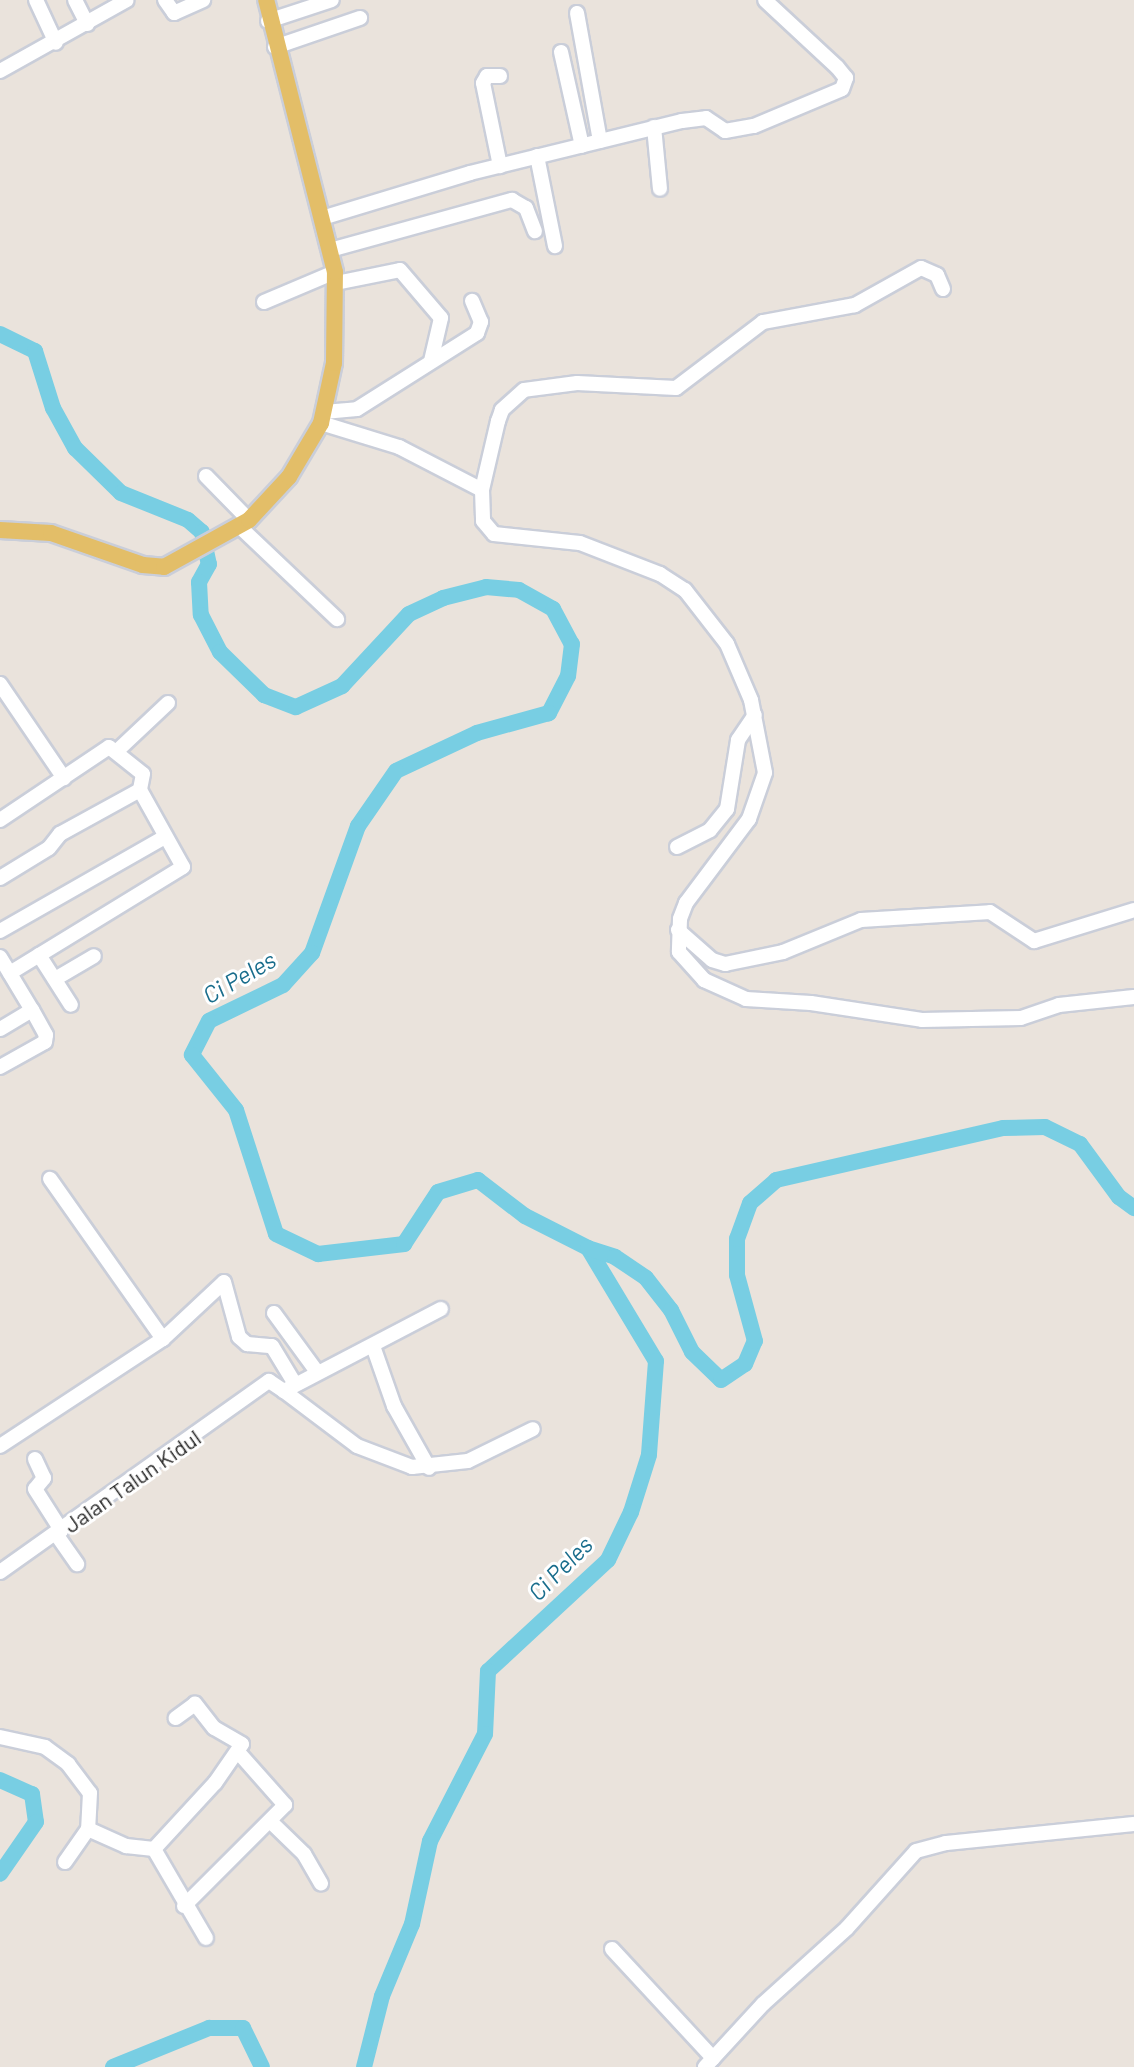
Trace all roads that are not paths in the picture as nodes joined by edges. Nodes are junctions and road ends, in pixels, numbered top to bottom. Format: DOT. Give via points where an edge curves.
graph roads {
  1 [pos="36,0"];
  2 [pos="75,0"];
  3 [pos="127,0"];
  4 [pos="165,0"];
  5 [pos="203,0"];
  6 [pos="266,0"];
  7 [pos="332,0"];
  8 [pos="765,0"];
  9 [pos="577,13"];
  10 [pos="360,18"];
  11 [pos="268,21"];
  12 [pos="87,24"];
  13 [pos="56,43"];
  14 [pos="275,47"];
  15 [pos="561,52"];
  16 [pos="0,71"];
  17 [pos="500,76"];
  18 [pos="654,127"];
  19 [pos="600,141"];
  20 [pos="582,146"];
  21 [pos="537,156"];
  22 [pos="500,166"];
  23 [pos="660,189"];
  24 [pos="322,218"];
  25 [pos="535,231"];
  26 [pos="555,246"];
  27 [pos="330,250"];
  28 [pos="336,277"];
  29 [pos="943,289"];
  30 [pos="472,301"];
  31 [pos="264,302"];
  32 [pos="431,361"];
  33 [pos="322,417"];
  34 [pos="206,476"];
  35 [pos="482,490"];
  36 [pos="239,527"];
  37 [pos="0,530"];
  38 [pos="337,619"];
  39 [pos="0,684"];
  40 [pos="168,703"];
  41 [pos="755,715"];
  42 [pos="117,751"];
  43 [pos="64,778"];
  44 [pos="140,790"];
  45 [pos="0,820"];
  46 [pos="165,837"];
  47 [pos="677,847"];
  48 [pos="0,878"];
  49 [pos="1134,910"];
  50 [pos="678,930"];
  51 [pos="0,931"];
  52 [pos="39,955"];
  53 [pos="94,956"];
  54 [pos="0,957"];
  55 [pos="6,976"];
  56 [pos="55,979"];
  57 [pos="1134,997"];
  58 [pos="71,1005"];
  59 [pos="32,1010"];
  60 [pos="0,1029"];
  61 [pos="0,1067"];
  62 [pos="50,1179"];
  63 [pos="441,1309"];
  64 [pos="274,1313"];
  65 [pos="163,1339"];
  66 [pos="373,1346"];
  67 [pos="317,1372"];
  68 [pos="290,1387"];
  69 [pos="533,1429"];
  70 [pos="0,1446"];
  71 [pos="35,1459"];
  72 [pos="429,1468"];
  73 [pos="59,1532"];
  74 [pos="77,1564"];
  75 [pos="0,1572"];
  76 [pos="176,1718"];
  77 [pos="0,1737"];
  78 [pos="239,1753"];
  79 [pos="271,1822"];
  80 [pos="1134,1824"];
  81 [pos="88,1829"];
  82 [pos="154,1849"];
  83 [pos="65,1862"];
  84 [pos="321,1884"];
  85 [pos="184,1906"];
  86 [pos="206,1938"];
  87 [pos="612,1949"];
  88 [pos="709,2062"];
  1 -- 13 [label="street"];
  2 -- 12 [label="street"];
  3 -- 12 [label="street"];
  4 -- 5 [label="street" via="174,13"];
  6 -- 11 [label="main road"];
  7 -- 11 [label="street"];
  8 -- 18 [label="street" via="837,67 846,78 844,87 754,126 725,131 706,118"];
  9 -- 19 [label="street"];
  10 -- 14 [label="street"];
  11 -- 14 [label="main road"];
  12 -- 13 [label="street"];
  13 -- 16 [label="street"];
  14 -- 24 [label="main road"];
  15 -- 20 [label="street"];
  17 -- 22 [label="street" via="487,76 483,83"];
  18 -- 19 [label="street"];
  18 -- 23 [label="street"];
  19 -- 20 [label="street"];
  20 -- 21 [label="street"];
  21 -- 22 [label="street"];
  21 -- 26 [label="street"];
  22 -- 24 [label="street"];
  24 -- 27 [label="main road"];
  25 -- 27 [label="street" via="526,208 512,200"];
  27 -- 28 [label="main road"];
  28 -- 31 [label="street"];
  28 -- 32 [label="street" via="400,270 441,318"];
  28 -- 33 [label="main road" via="334,363"];
  29 -- 35 [label="street" via="937,275 921,268 855,305 763,322 676,388 577,383 529,387 502,410"];
  30 -- 32 [label="street" via="481,322 477,333"];
  32 -- 33 [label="street" via="357,409"];
  33 -- 35 [label="street" via="399,447"];
  33 -- 36 [label="main road" via="289,477"];
  34 -- 36 [label="street"];
  35 -- 41 [label="street" via="483,521 494,534 580,543 647,568 685,590 727,644"];
  36 -- 37 [label="main road" via="185,558 152,567 51,533"];
  36 -- 38 [label="street"];
  39 -- 43 [label="street"];
  40 -- 42 [label="street"];
  41 -- 47 [label="street" via="738,740 727,809 710,830"];
  41 -- 50 [label="street" via="765,773 760,792 734,843 686,903"];
  42 -- 43 [label="street" via="98,752"];
  42 -- 44 [label="street" via="143,774"];
  43 -- 45 [label="street"];
  44 -- 46 [label="street"];
  44 -- 48 [label="street" via="60,834 49,848"];
  46 -- 51 [label="street"];
  46 -- 52 [label="street" via="183,867 180,873"];
  49 -- 50 [label="street" via="1034,941 990,912 861,920 783,952 725,964 712,960"];
  50 -- 57 [label="street" via="679,952 688,965 704,980 746,999 951,1021 1021,1018 1059,1005"];
  52 -- 55 [label="street"];
  52 -- 56 [label="street"];
  53 -- 56 [label="street"];
  54 -- 55 [label="street"];
  55 -- 59 [label="street"];
  56 -- 58 [label="street"];
  59 -- 60 [label="street"];
  59 -- 61 [label="street" via="45,1042"];
  62 -- 65 [label="street"];
  63 -- 66 [label="street"];
  64 -- 67 [label="street"];
  65 -- 68 [label="street" via="224,1282 239,1337 247,1344 272,1346"];
  65 -- 70 [label="street"];
  66 -- 67 [label="street"];
  66 -- 72 [label="street" via="394,1406"];
  67 -- 68 [label="street"];
  68 -- 72 [label="street" via="357,1446 382,1459"];
  68 -- 73 [label="street, Jalan Talun Kidul" via="273,1380"];
  69 -- 72 [label="street" via="468,1461"];
  71 -- 73 [label="street" via="44,1478 35,1489"];
  73 -- 74 [label="street"];
  73 -- 75 [label="street, Jalan Talun Kidul"];
  76 -- 78 [label="street" via="198,1706 214,1728 241,1741"];
  77 -- 81 [label="street" via="45,1747 68,1764 90,1793"];
  78 -- 79 [label="street" via="285,1803"];
  78 -- 82 [label="street"];
  79 -- 84 [label="street" via="304,1854"];
  79 -- 85 [label="street"];
  80 -- 88 [label="street" via="946,1843 916,1851 847,1928"];
  81 -- 82 [label="street" via="126,1846"];
  81 -- 83 [label="street"];
  82 -- 85 [label="street"];
  85 -- 86 [label="street"];
  87 -- 88 [label="street"];
}
